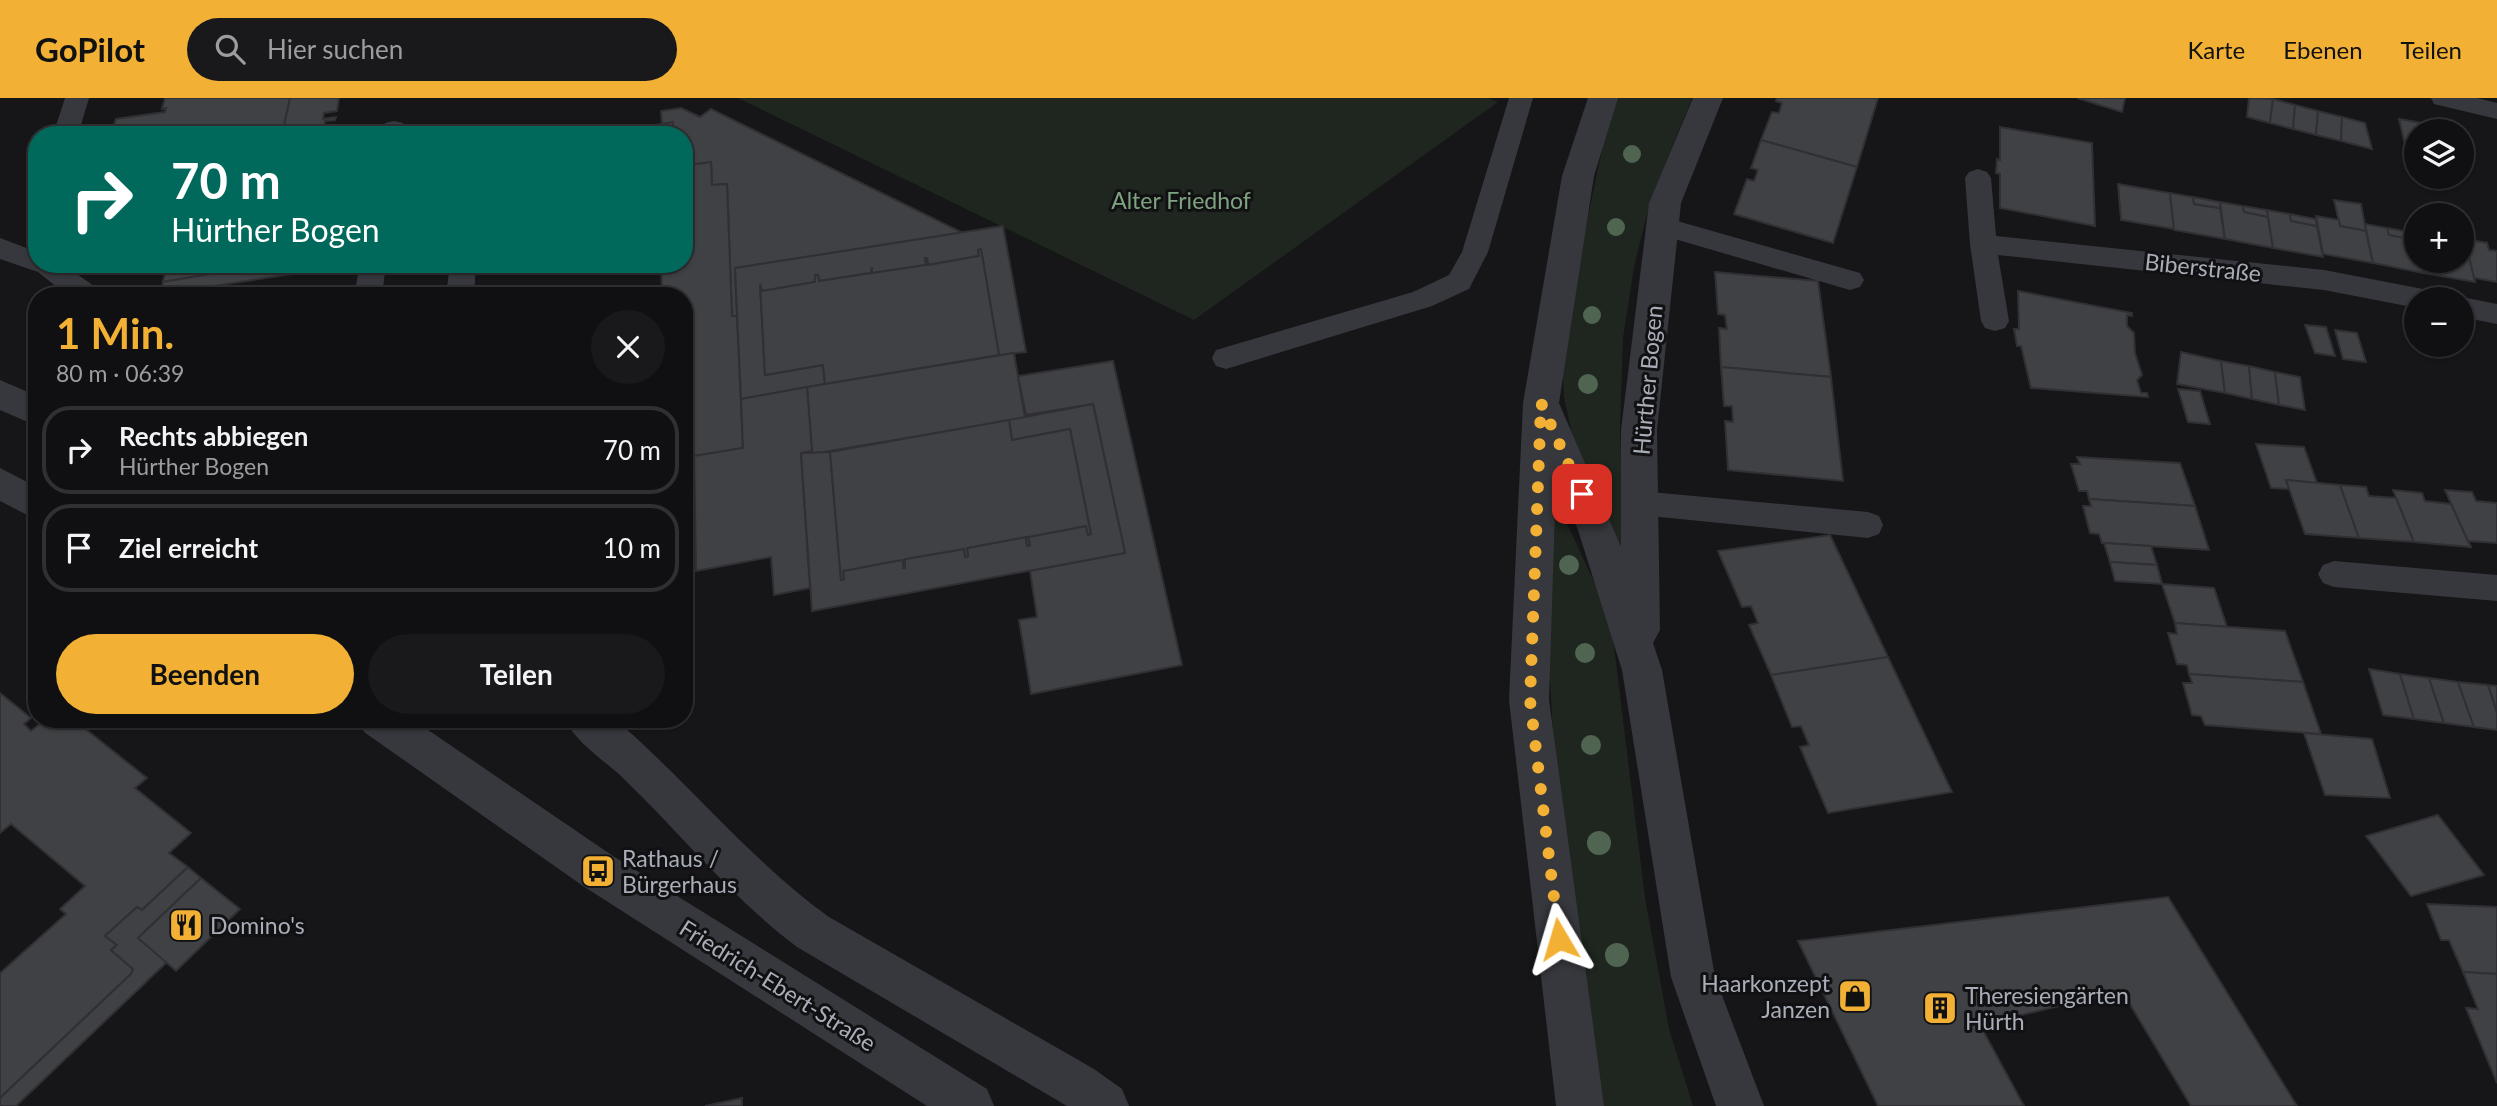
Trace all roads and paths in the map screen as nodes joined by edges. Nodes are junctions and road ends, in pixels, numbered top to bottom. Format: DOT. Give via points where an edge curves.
graph roads {
  1 [pos="77,98"];
  2 [pos="1521,98"];
  3 [pos="1603,98"];
  4 [pos="1708,98"];
  5 [pos="2443,98"];
  6 [pos="2497,111"];
  7 [pos="68,126"];
  8 [pos="1978,178"];
  9 [pos="1662,226"];
  10 [pos="1983,244"];
  11 [pos="0,248"];
  12 [pos="28,259"];
  13 [pos="55,273"];
  14 [pos="1850,280"];
  15 [pos="75,287"];
  16 [pos="2404,295"];
  17 [pos="2474,309"];
  18 [pos="2497,314"];
  19 [pos="1995,321"];
  20 [pos="1226,358"];
  21 [pos="0,394"];
  22 [pos="1541,403"];
  23 [pos="28,408"];
  24 [pos="0,483"];
  25 [pos="28,500"];
  26 [pos="1640,503"];
  27 [pos="1868,525"];
  28 [pos="2334,575"];
  29 [pos="2497,588"];
  30 [pos="1642,670"];
  31 [pos="391,728"];
  32 [pos="595,728"];
  33 [pos="970,1106"];
  34 [pos="1105,1106"];
  35 [pos="1580,1106"];
  36 [pos="1740,1106"];
  1 -- 7 [label="lane"];
  2 -- 20 [label="lane" via="1475,252 1459,282 1422,299"];
  3 -- 22 [label="street" via="1578,176"];
  4 -- 9 [label="street, Hürther Bogen" via="1665,203"];
  5 -- 6 [label="lane"];
  8 -- 10 [label="lane"];
  9 -- 14 [label="lane"];
  9 -- 26 [label="street, Hürther Bogen" via="1639,430"];
  10 -- 16 [label="lane, Biberstraße" via="2324,280"];
  10 -- 19 [label="lane"];
  11 -- 12 [label="lane"];
  13 -- 15 [label="lane"];
  17 -- 18 [label="lane"];
  21 -- 23 [label="street"];
  22 -- 30 [label="street, Hürther Bogen" via="1597,530"];
  22 -- 35 [label="street" via="1530,700"];
  24 -- 25 [label="street"];
  26 -- 27 [label="lane"];
  26 -- 30 [label="street, Hürther Bogen"];
  28 -- 29 [label="lane"];
  30 -- 36 [label="street, Hürther Bogen" via="1693,977"];
  31 -- 33 [label="street, Friedrich-Ebert-Straße" via="598,871"];
  32 -- 34 [label="street" via="803,925 1078,1085"];
}
